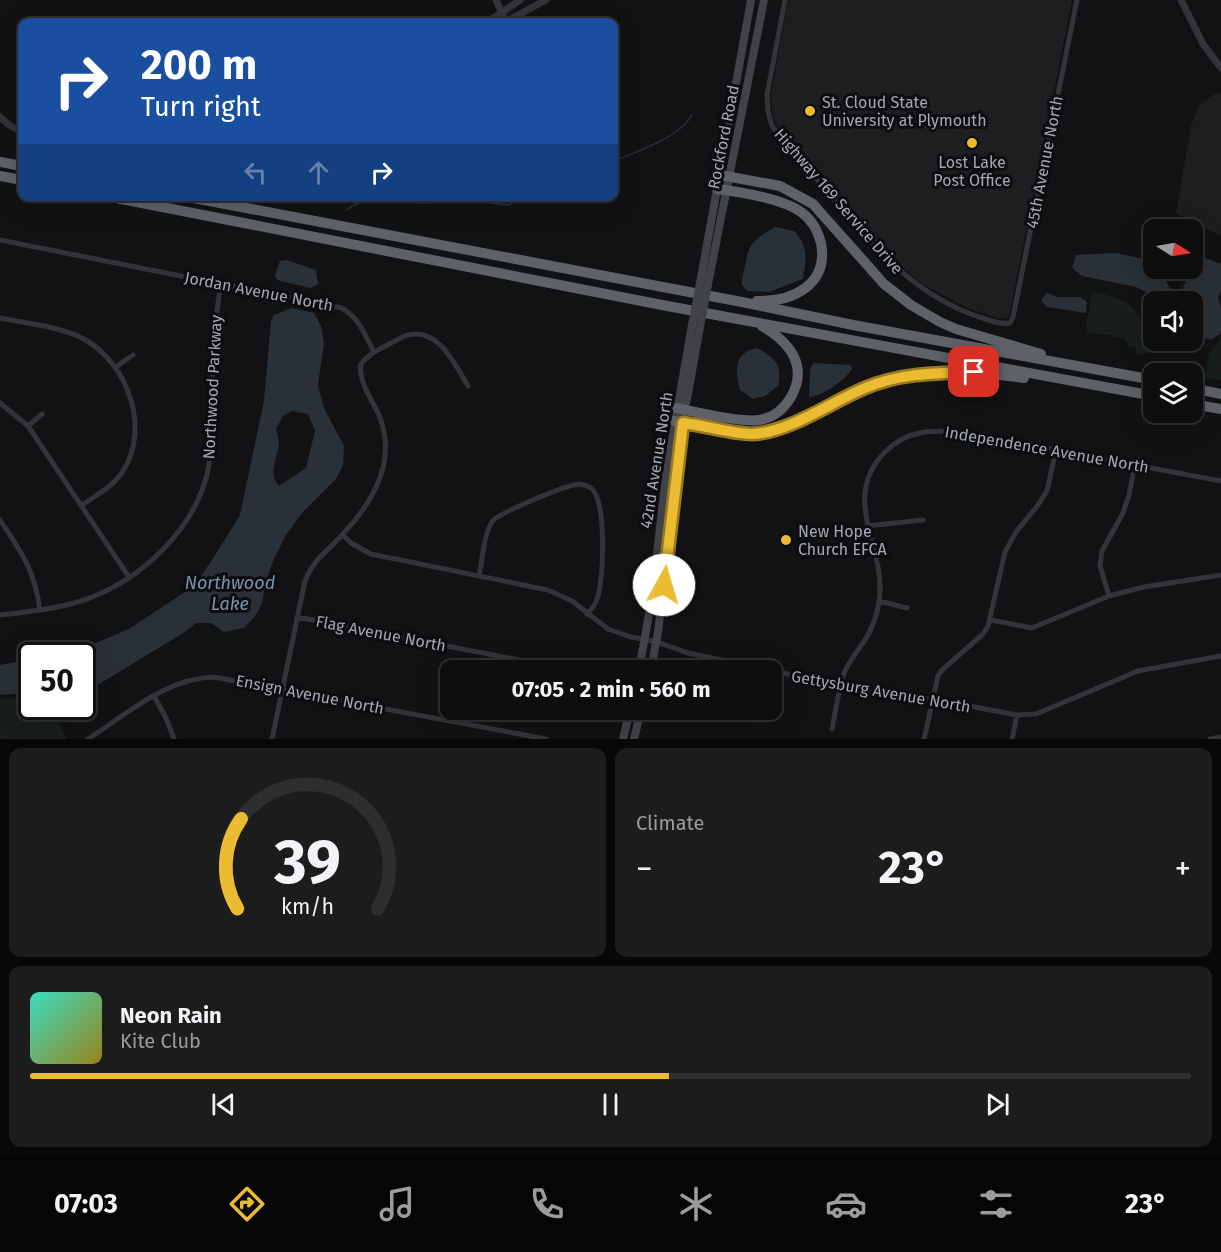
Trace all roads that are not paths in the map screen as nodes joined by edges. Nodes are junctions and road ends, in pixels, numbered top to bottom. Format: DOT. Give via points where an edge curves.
graph roads {
  1 [pos="496,0"];
  2 [pos="520,0"];
  3 [pos="546,0"];
  4 [pos="751,0"];
  5 [pos="764,0"];
  6 [pos="785,0"];
  7 [pos="1077,0"];
  8 [pos="1181,0"];
  9 [pos="501,12"];
  10 [pos="493,18"];
  11 [pos="504,18"];
  12 [pos="513,18"];
  13 [pos="1221,68"];
  14 [pos="0,117"];
  15 [pos="18,130"];
  16 [pos="2,162"];
  17 [pos="18,165"];
  18 [pos="0,176"];
  19 [pos="725,176"];
  20 [pos="18,179"];
  21 [pos="722,190"];
  22 [pos="132,201"];
  23 [pos="209,201"];
  24 [pos="0,240"];
  25 [pos="221,283"];
  26 [pos="742,302"];
  27 [pos="0,318"];
  28 [pos="754,321"];
  29 [pos="1010,323"];
  30 [pos="696,326"];
  31 [pos="374,352"];
  32 [pos="133,355"];
  33 [pos="116,367"];
  34 [pos="1102,370"];
  35 [pos="1143,378"];
  36 [pos="1081,382"];
  37 [pos="468,386"];
  38 [pos="1203,390"];
  39 [pos="1143,394"];
  40 [pos="1221,394"];
  41 [pos="0,404"];
  42 [pos="1203,406"];
  43 [pos="681,409"];
  44 [pos="1221,409"];
  45 [pos="42,414"];
  46 [pos="679,422"];
  47 [pos="28,426"];
  48 [pos="1056,450"];
  49 [pos="1135,464"];
  50 [pos="1221,481"];
  51 [pos="81,506"];
  52 [pos="0,520"];
  53 [pos="923,520"];
  54 [pos="867,526"];
  55 [pos="343,535"];
  56 [pos="479,575"];
  57 [pos="1221,575"];
  58 [pos="129,576"];
  59 [pos="1109,596"];
  60 [pos="879,601"];
  61 [pos="906,608"];
  62 [pos="40,610"];
  63 [pos="587,614"];
  64 [pos="0,615"];
  65 [pos="297,617"];
  66 [pos="991,620"];
  67 [pos="645,639"];
  68 [pos="657,642"];
  69 [pos="1221,656"];
  70 [pos="519,660"];
  71 [pos="641,660"];
  72 [pos="653,660"];
  73 [pos="841,685"];
  74 [pos="282,688"];
  75 [pos="154,696"];
  76 [pos="932,699"];
  77 [pos="1017,715"];
  78 [pos="628,720"];
  79 [pos="639,720"];
  80 [pos="832,729"];
  81 [pos="1221,737"];
  82 [pos="88,739"];
  83 [pos="174,739"];
  84 [pos="272,739"];
  85 [pos="546,739"];
  86 [pos="623,739"];
  87 [pos="634,739"];
  88 [pos="924,739"];
  89 [pos="1012,739"];
  90 [pos="1210,739"];
  1 -- 9 [label="street"];
  2 -- 9 [label="street"];
  3 -- 12 [label="street"];
  4 -- 19 [label="main road, Rockford Road"];
  5 -- 19 [label="main road, Rockford Road"];
  6 -- 29 [label="street, Highway 169 Service Drive" via="767,96 770,118 786,143 904,275 962,310"];
  7 -- 29 [label="street, 45th Avenue North"];
  8 -- 13 [label="street" via="1203,44"];
  9 -- 10 [label="street"];
  9 -- 11 [label="street"];
  14 -- 15 [label="street"];
  16 -- 17 [label="highway"];
  18 -- 20 [label="highway"];
  19 -- 21 [label="main road, Rockford Road"];
  19 -- 34 [label="highway" via="780,186 813,204 884,284 940,322"];
  21 -- 26 [label="highway" via="788,205 802,212 814,226 821,247 815,278 796,294 779,300"];
  21 -- 30 [label="main road, Rockford Road, bridge"];
  22 -- 28 [label="highway"];
  23 -- 26 [label="highway"];
  24 -- 25 [label="street, Jordan Avenue North"];
  25 -- 31 [label="street, Jordan Avenue North" via="342,308 359,323"];
  25 -- 58 [label="street, Northwood Parkway" via="214,329 209,463 204,486 195,507 173,538"];
  26 -- 34 [label="highway"];
  27 -- 33 [label="street" via="75,335 98,348"];
  28 -- 36 [label="highway"];
  28 -- 43 [label="highway" via="782,340 798,366 796,385 785,406 766,419 755,421"];
  30 -- 43 [label="main road, 42nd Avenue North"];
  31 -- 37 [label="street" via="408,334 426,336 442,346"];
  31 -- 55 [label="street" via="364,359 360,370 384,430 385,456 379,482"];
  32 -- 33 [label="street"];
  33 -- 51 [label="street" via="134,412 131,452 120,476"];
  34 -- 35 [label="highway"];
  36 -- 39 [label="highway"];
  36 -- 46 [label="highway" via="974,372 928,373 868,386 774,430 750,434"];
  38 -- 40 [label="highway"];
  41 -- 47 [label="street"];
  42 -- 44 [label="highway"];
  43 -- 46 [label="main road, 42nd Avenue North"];
  45 -- 47 [label="street"];
  46 -- 67 [label="main road, 42nd Avenue North" via="666,475"];
  46 -- 68 [label="main road, 42nd Avenue North"];
  47 -- 51 [label="street"];
  48 -- 49 [label="street, Independence Avenue North"];
  48 -- 54 [label="street, Independence Avenue North" via="949,431 926,431 904,437 883,454 870,474 864,499"];
  48 -- 66 [label="street" via="1047,491 1005,552"];
  49 -- 50 [label="street, Independence Avenue North"];
  49 -- 59 [label="street" via="1127,504 1100,558"];
  51 -- 58 [label="street"];
  52 -- 62 [label="street" via="28,564"];
  53 -- 54 [label="street"];
  54 -- 60 [label="street, Independence Avenue North" via="879,565"];
  55 -- 56 [label="street, Gettysburg Avenue North" via="371,554"];
  55 -- 65 [label="street" via="309,570"];
  56 -- 63 [label="street, Gettysburg Avenue North" via="548,590 572,601"];
  56 -- 63 [label="street" via="489,528 496,517 576,484 590,487 600,503 603,557 597,601"];
  57 -- 59 [label="street"];
  58 -- 62 [label="street, Northwood Parkway" via="83,600"];
  59 -- 66 [label="street" via="1032,628"];
  60 -- 61 [label="street"];
  60 -- 73 [label="street, Independence Avenue North" via="872,627 845,671"];
  62 -- 64 [label="street, Northwood Parkway"];
  63 -- 67 [label="street, Gettysburg Avenue North" via="619,633"];
  65 -- 70 [label="street, Flag Avenue North"];
  65 -- 74 [label="street"];
  66 -- 76 [label="street" via="983,634 942,670"];
  67 -- 68 [label="street, Gettysburg Avenue North"];
  67 -- 71 [label="main road, 42nd Avenue North"];
  68 -- 72 [label="main road, 42nd Avenue North"];
  68 -- 73 [label="street, Gettysburg Avenue North" via="688,653"];
  69 -- 77 [label="street, Gettysburg Avenue North" via="1138,671 1036,714"];
  73 -- 76 [label="street, Gettysburg Avenue North"];
  73 -- 80 [label="street, Independence Avenue North"];
  74 -- 75 [label="street, Ensign Avenue North" via="199,677 171,685"];
  74 -- 84 [label="street"];
  74 -- 85 [label="street, Ensign Avenue North"];
  75 -- 82 [label="street, Ensign Avenue North"];
  75 -- 83 [label="street"];
  76 -- 77 [label="street, Gettysburg Avenue North"];
  76 -- 88 [label="street"];
  77 -- 89 [label="street"];
  78 -- 86 [label="main road"];
  79 -- 87 [label="main road"];
  81 -- 90 [label="street"];
}
